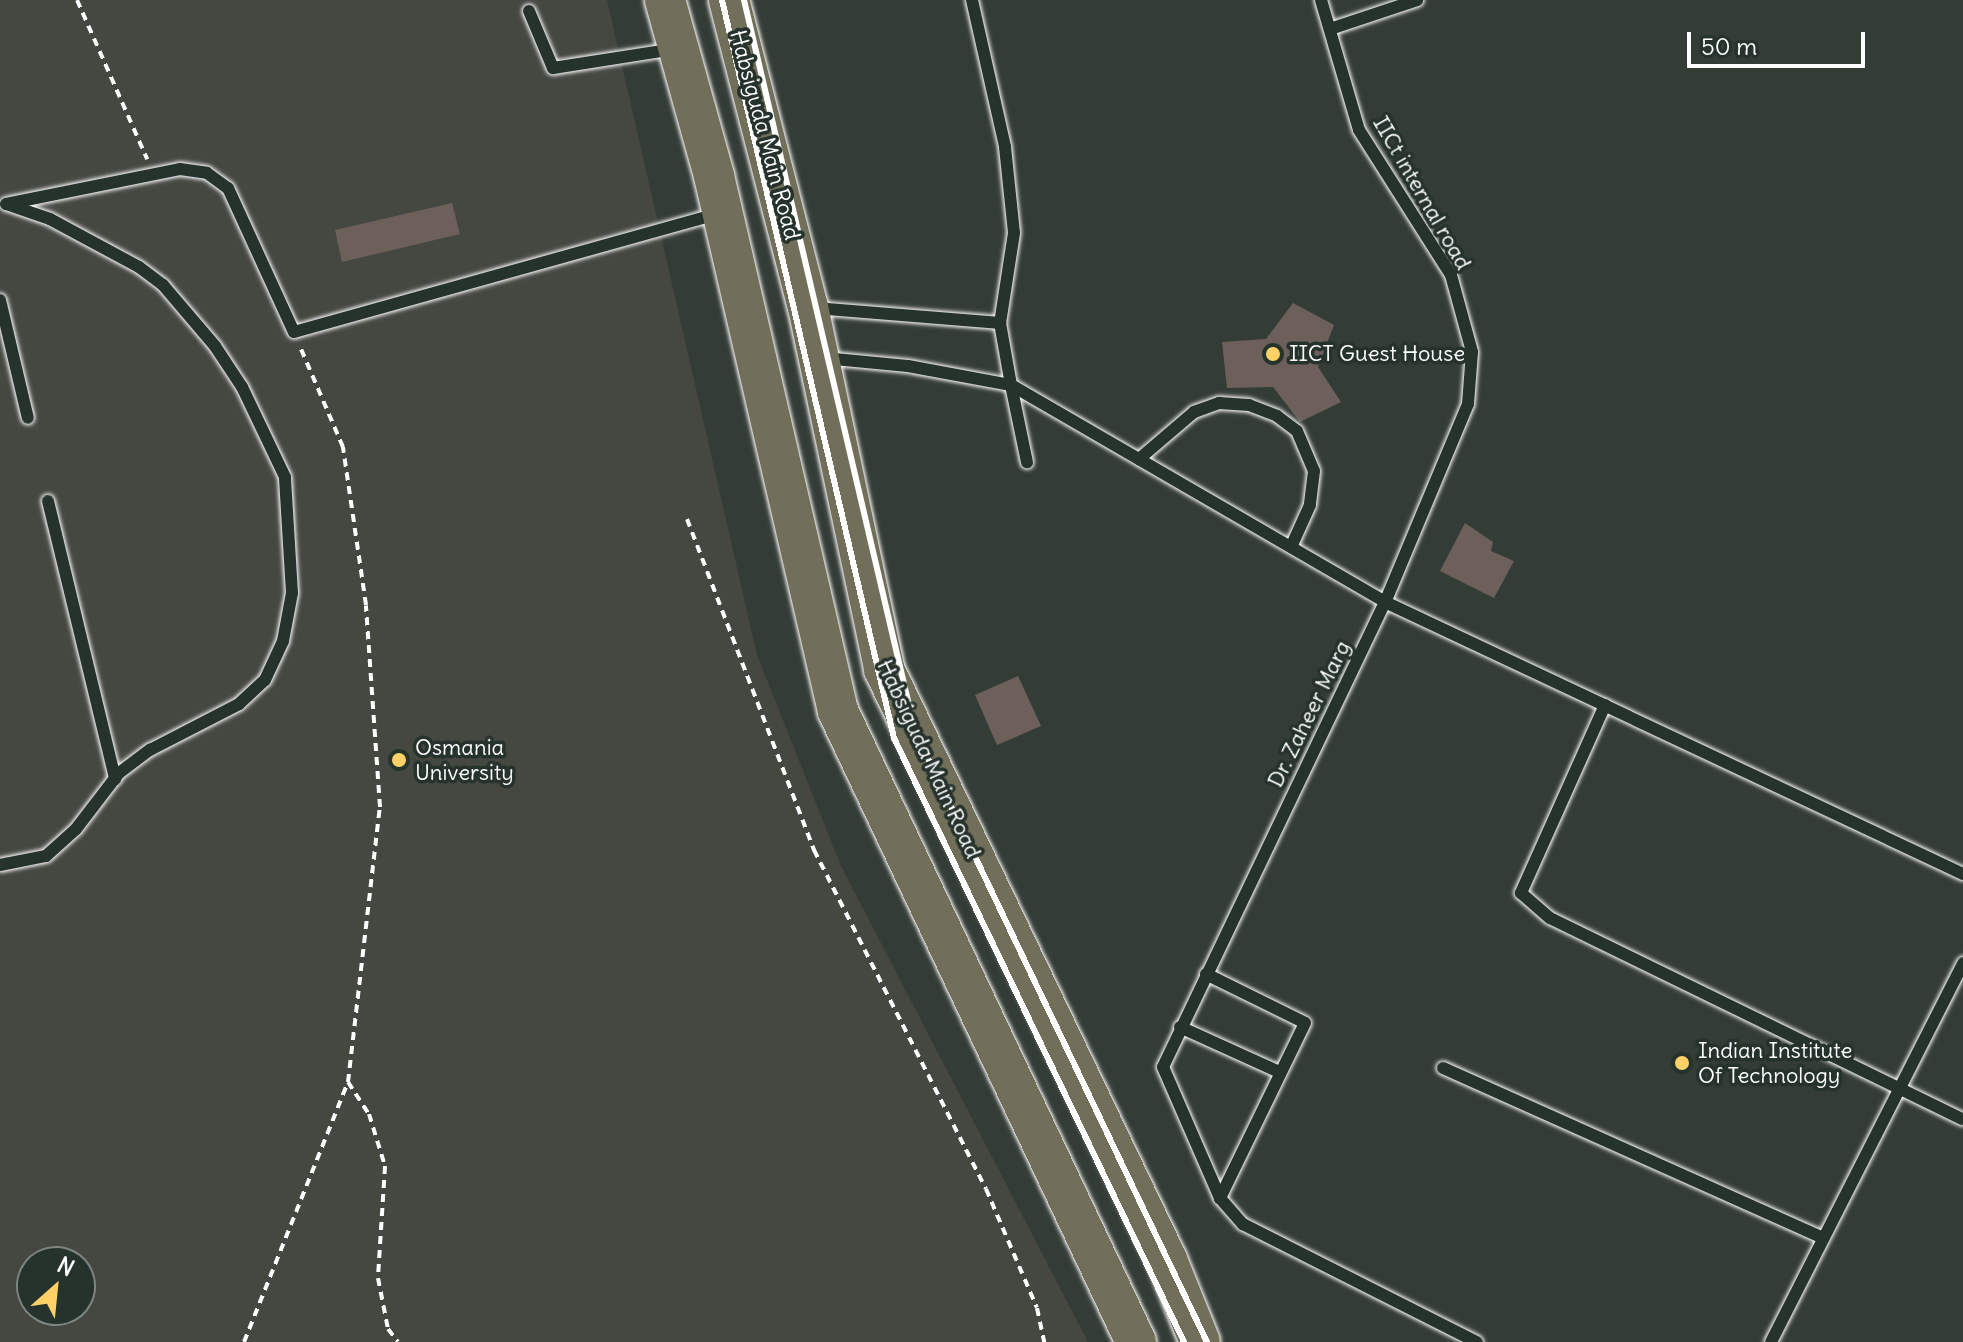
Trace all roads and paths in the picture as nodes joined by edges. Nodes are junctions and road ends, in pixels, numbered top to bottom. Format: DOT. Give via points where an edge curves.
graph roads {
  1 [pos="77,0"];
  2 [pos="665,0"];
  3 [pos="729,0"];
  4 [pos="972,0"];
  5 [pos="1321,0"];
  6 [pos="1417,0"];
  7 [pos="529,11"];
  8 [pos="1330,29"];
  9 [pos="678,48"];
  10 [pos="153,174"];
  11 [pos="3,204"];
  12 [pos="721,213"];
  13 [pos="0,300"];
  14 [pos="808,307"];
  15 [pos="1000,323"];
  16 [pos="294,332"];
  17 [pos="817,357"];
  18 [pos="1011,385"];
  19 [pos="28,418"];
  20 [pos="1139,459"];
  21 [pos="1027,462"];
  22 [pos="48,501"];
  23 [pos="687,519"];
  24 [pos="1291,547"];
  25 [pos="1385,602"];
  26 [pos="1605,705"];
  27 [pos="912,728"];
  28 [pos="856,750"];
  29 [pos="115,779"];
  30 [pos="0,865"];
  31 [pos="1963,874"];
  32 [pos="1963,963"];
  33 [pos="1206,974"];
  34 [pos="1180,1027"];
  35 [pos="1443,1068"];
  36 [pos="1279,1072"];
  37 [pos="348,1082"];
  38 [pos="1902,1090"];
  39 [pos="1963,1119"];
  40 [pos="1220,1198"];
  41 [pos="1823,1238"];
  42 [pos="244,1342"];
  43 [pos="398,1342"];
  44 [pos="1044,1342"];
  45 [pos="1136,1342"];
  46 [pos="1200,1342"];
  47 [pos="1477,1342"];
  48 [pos="1771,1342"];
  1 -- 10 [label="path"];
  2 -- 9 [label="main road"];
  3 -- 14 [label="main road, Habsiguda Main Road"];
  4 -- 15 [label="lane" via="1005,147 1014,233"];
  5 -- 8 [label="lane, IICt internal road"];
  6 -- 8 [label="lane"];
  7 -- 9 [label="lane" via="553,68"];
  8 -- 25 [label="lane, IICt internal road" via="1359,130 1451,275 1472,352 1468,404"];
  9 -- 12 [label="main road"];
  10 -- 11 [label="lane"];
  10 -- 16 [label="lane" via="180,169 207,173 228,188"];
  11 -- 29 [label="lane" via="96,242 163,285 242,387 285,477 292,593 283,641 265,680 239,704 150,750"];
  12 -- 16 [label="lane"];
  12 -- 28 [label="main road" via="838,711"];
  13 -- 19 [label="lane"];
  14 -- 15 [label="lane"];
  14 -- 17 [label="main road, Habsiguda Main Road"];
  15 -- 18 [label="lane"];
  16 -- 37 [label="path" via="343,447 368,631 380,807"];
  17 -- 18 [label="lane" via="908,366"];
  17 -- 27 [label="main road, Habsiguda Main Road" via="884,669"];
  18 -- 20 [label="lane"];
  18 -- 21 [label="lane"];
  20 -- 24 [label="lane"];
  20 -- 24 [label="lane" via="1194,412 1219,403 1249,405 1277,416 1297,431 1314,471 1310,505"];
  22 -- 29 [label="lane"];
  23 -- 44 [label="path" via="814,850 986,1189 1037,1308"];
  24 -- 25 [label="lane"];
  25 -- 26 [label="lane"];
  25 -- 33 [label="lane, Dr. Zaheer Marg"];
  26 -- 31 [label="lane"];
  26 -- 38 [label="lane" via="1521,893 1550,918"];
  27 -- 28 [label="main road"];
  27 -- 46 [label="main road, Habsiguda Main Road" via="1167,1260"];
  28 -- 45 [label="main road"];
  29 -- 30 [label="lane" via="76,829 46,856"];
  32 -- 38 [label="lane"];
  33 -- 34 [label="lane, Dr. Zaheer Marg"];
  33 -- 36 [label="lane" via="1305,1023"];
  34 -- 36 [label="lane"];
  34 -- 40 [label="lane, Dr. Zaheer Marg" via="1163,1067"];
  35 -- 41 [label="lane"];
  36 -- 40 [label="lane"];
  37 -- 42 [label="path"];
  37 -- 43 [label="path" via="369,1114 385,1166 378,1278 388,1329"];
  38 -- 39 [label="lane"];
  38 -- 41 [label="lane"];
  40 -- 47 [label="lane, Dr. Zaheer Marg" via="1243,1224"];
  41 -- 48 [label="lane"];
}
